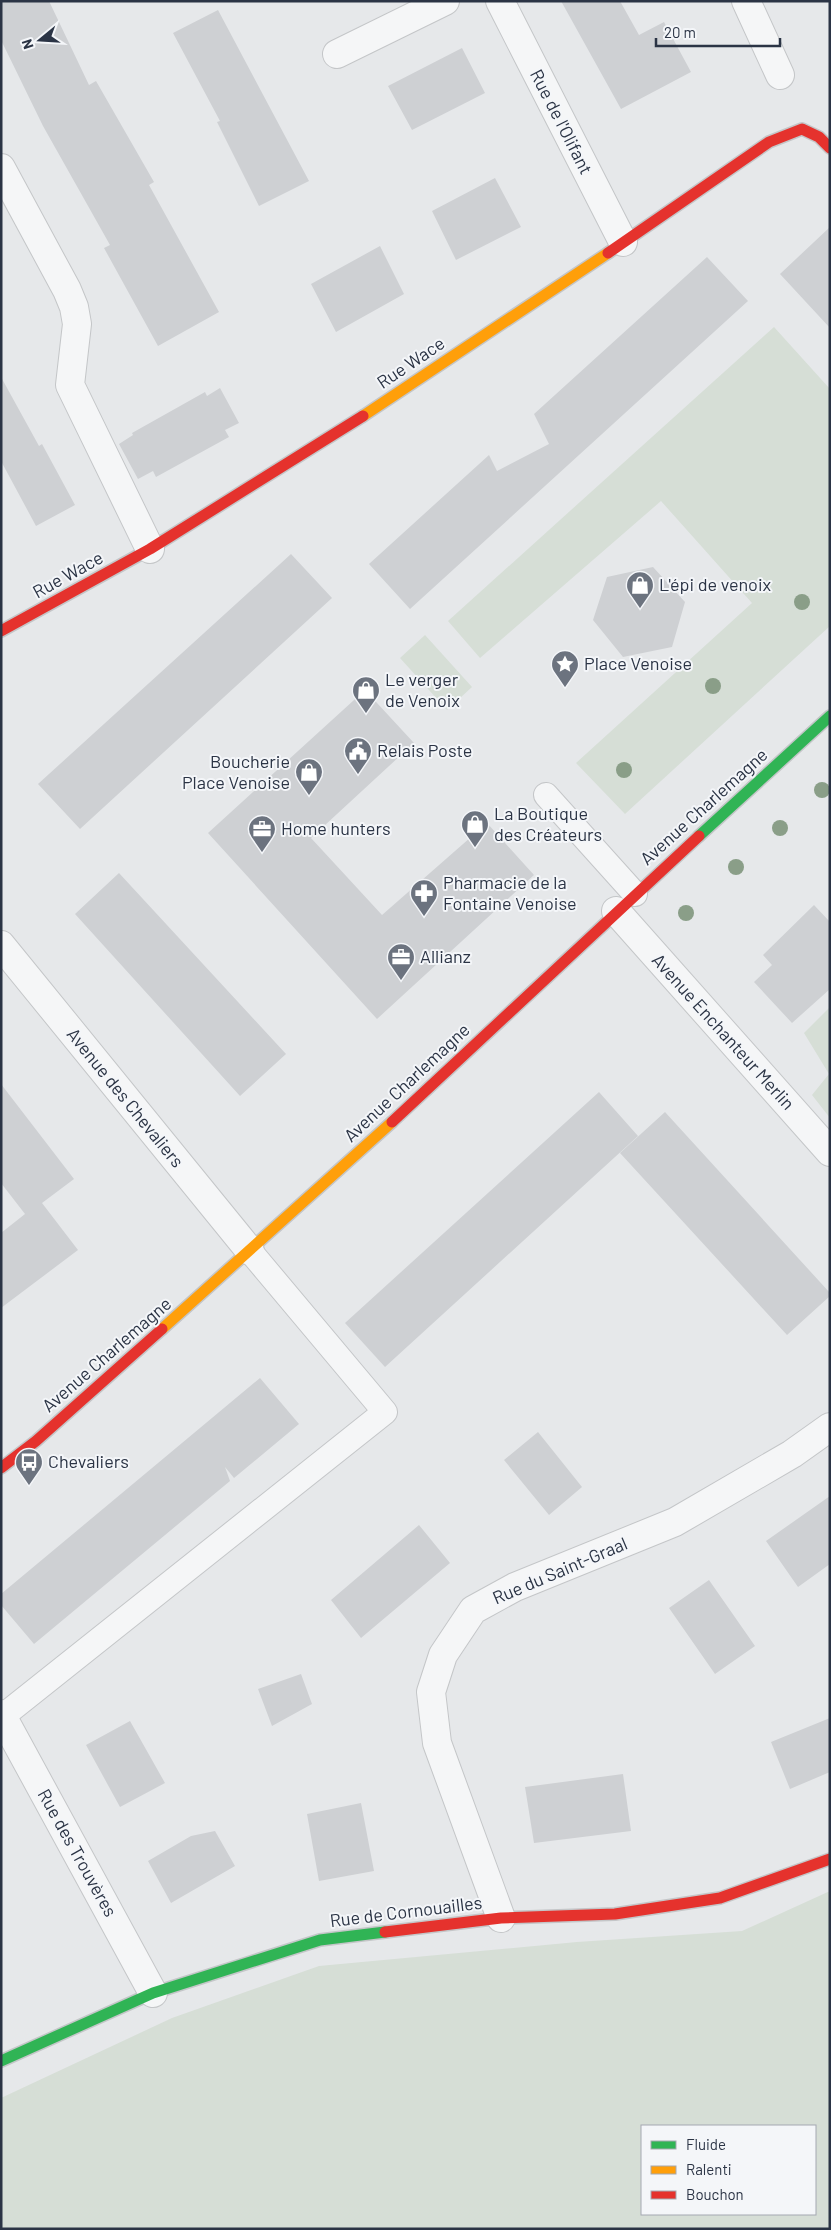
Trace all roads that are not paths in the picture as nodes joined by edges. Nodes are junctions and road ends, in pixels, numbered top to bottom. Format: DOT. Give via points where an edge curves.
graph roads {
  1 [pos="445,1"];
  2 [pos="500,1"];
  3 [pos="746,1"];
  4 [pos="337,54"];
  5 [pos="780,75"];
  6 [pos="830,148"];
  7 [pos="1,168"];
  8 [pos="623,242"];
  9 [pos="150,549"];
  10 [pos="1,631"];
  11 [pos="830,716"];
  12 [pos="546,795"];
  13 [pos="626,903"];
  14 [pos="1,945"];
  15 [pos="830,1152"];
  16 [pos="250,1251"];
  17 [pos="830,1427"];
  18 [pos="1,1468"];
  19 [pos="2,1715"];
  20 [pos="830,1859"];
  21 [pos="501,1918"];
  22 [pos="154,1992"];
  23 [pos="1,2061"];
  1 -- 4 [label="street"];
  2 -- 8 [label="street, Rue de l'Olifant"];
  3 -- 5 [label="street"];
  6 -- 8 [label="street, Rue Wace" via="819,137 802,129 770,142"];
  7 -- 9 [label="street" via="74,307 77,324 70,385"];
  8 -- 9 [label="street, Rue Wace" via="345,428"];
  9 -- 10 [label="street, Rue Wace"];
  11 -- 13 [label="street, Avenue Charlemagne"];
  12 -- 13 [label="lane"];
  13 -- 15 [label="street, Avenue Enchanteur Merlin"];
  13 -- 16 [label="street, Avenue Charlemagne"];
  14 -- 16 [label="street, Avenue des Chevaliers"];
  16 -- 18 [label="street, Avenue Charlemagne" via="36,1441"];
  16 -- 19 [label="lane" via="385,1412"];
  17 -- 21 [label="street, Rue du Saint-Graal" via="792,1454 675,1522 515,1587 473,1610 443,1655 431,1692 437,1743"];
  19 -- 22 [label="street, Rue des Trouvères"];
  20 -- 21 [label="street, Rue de Cornouailles" via="720,1898 615,1914"];
  21 -- 22 [label="street, Rue de Cornouailles" via="320,1940"];
  22 -- 23 [label="street, Rue de Cornouailles"];
}
